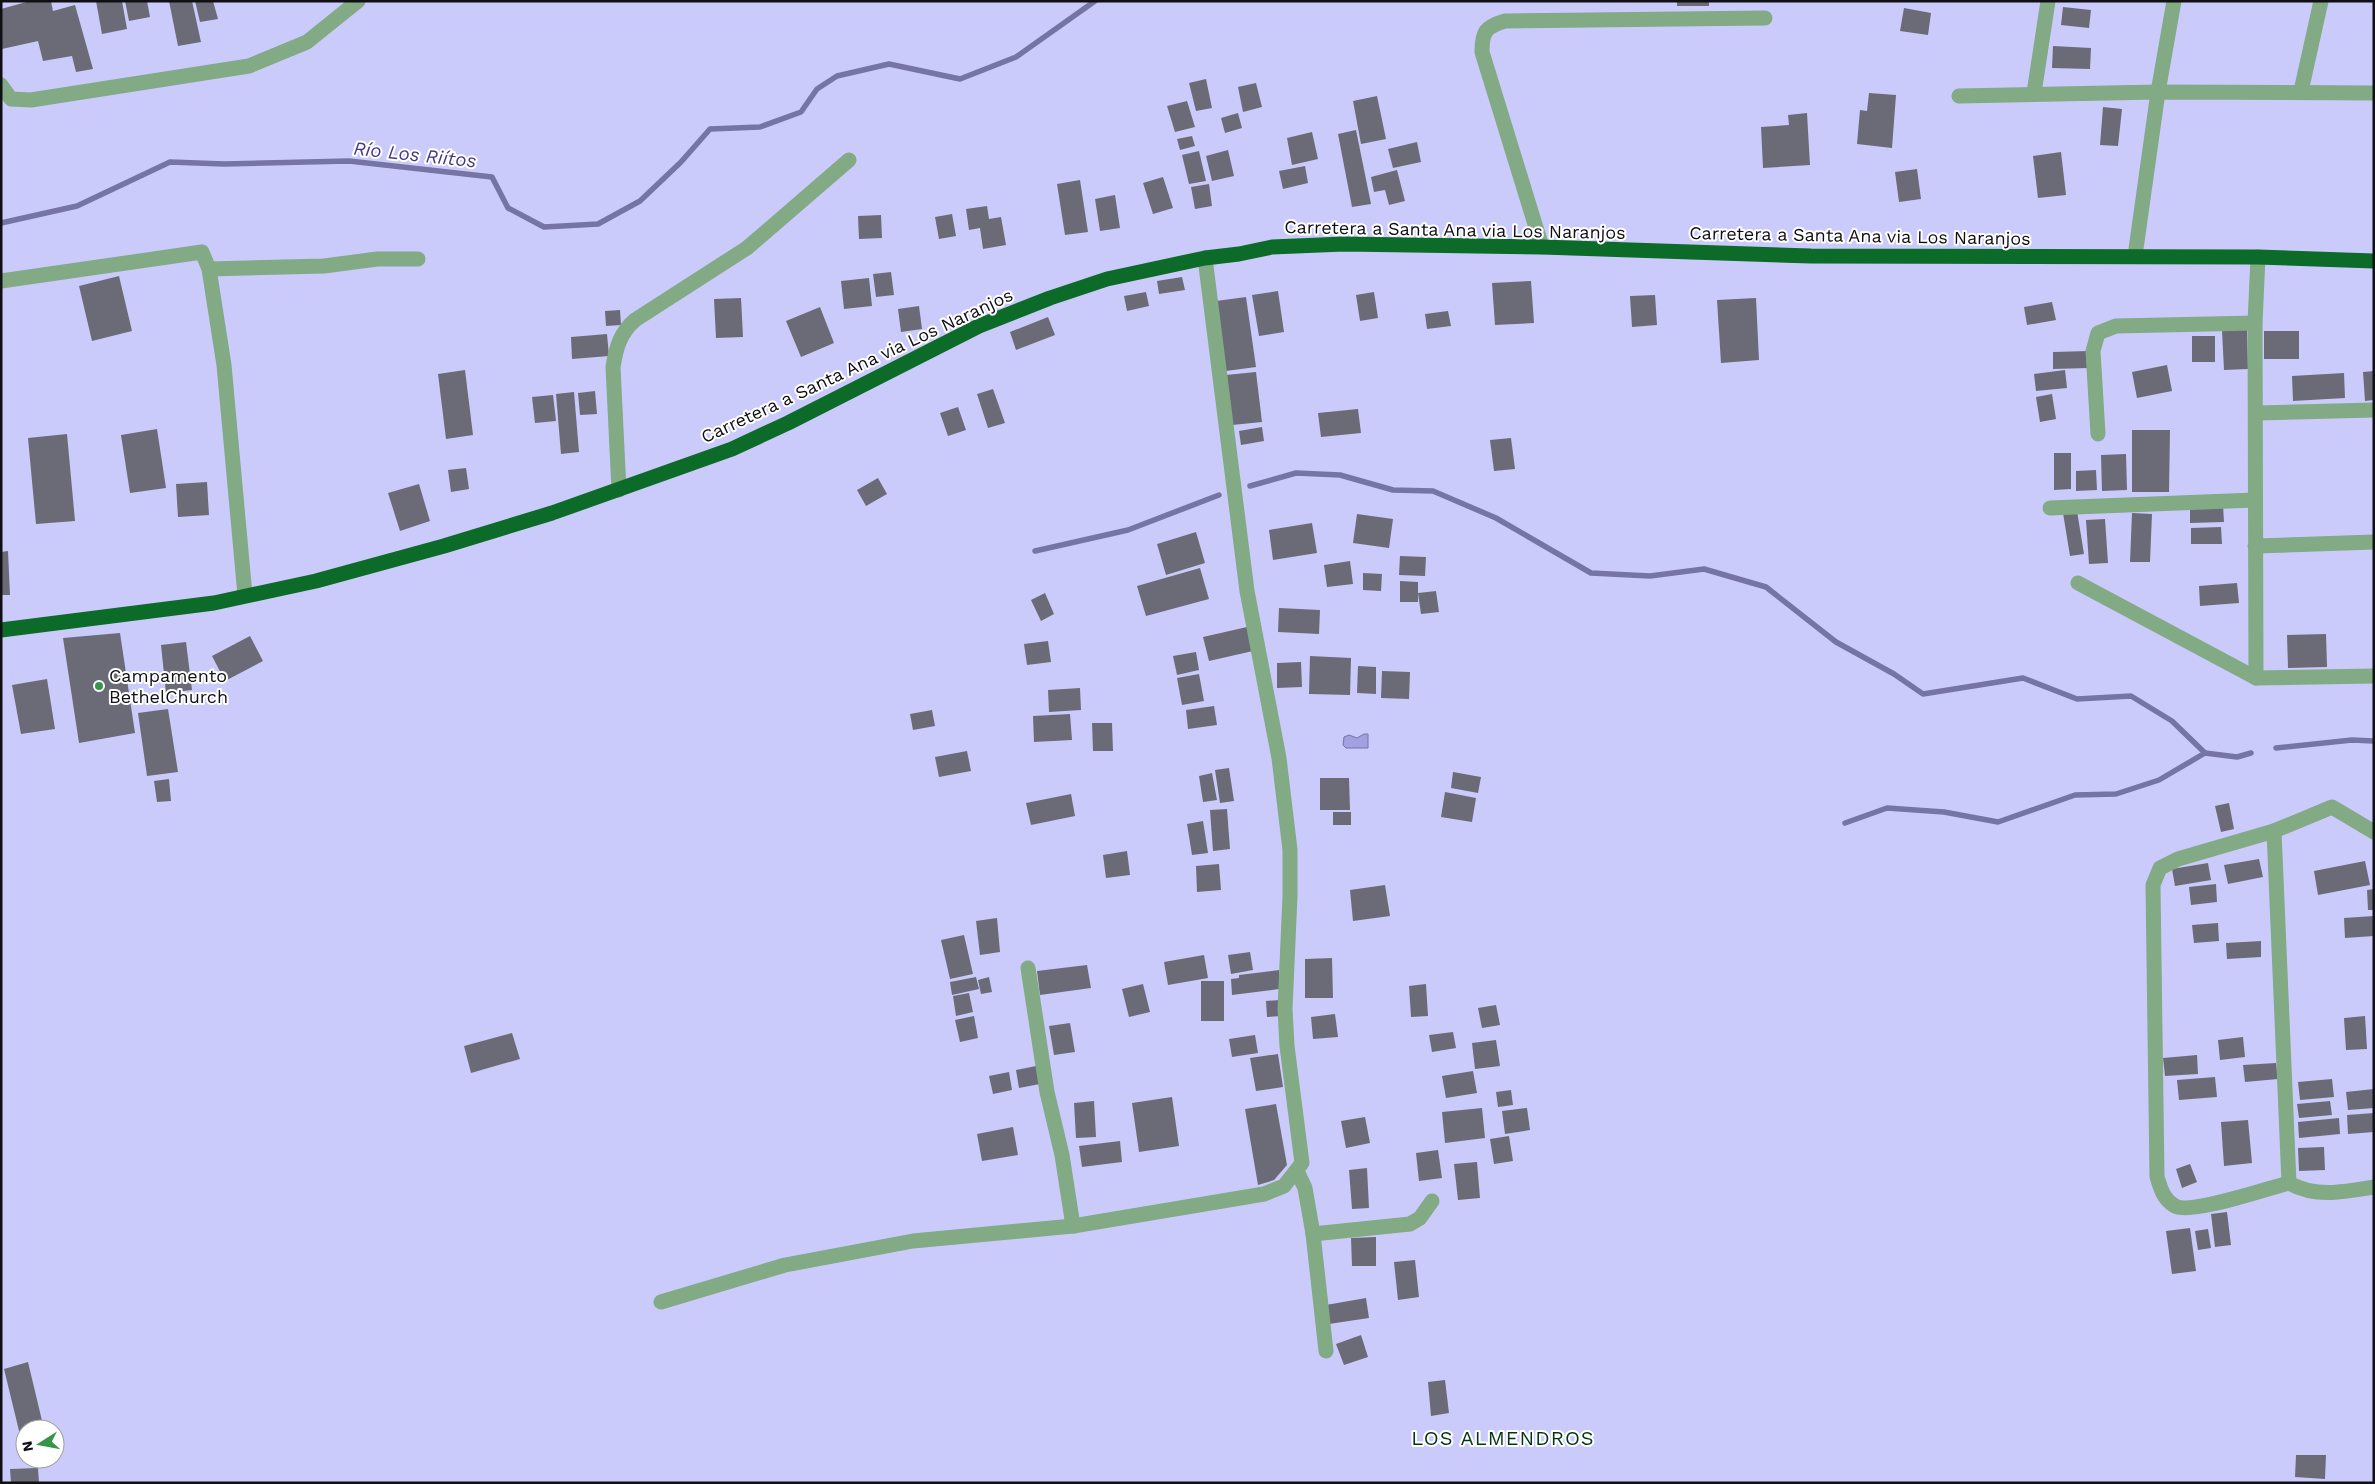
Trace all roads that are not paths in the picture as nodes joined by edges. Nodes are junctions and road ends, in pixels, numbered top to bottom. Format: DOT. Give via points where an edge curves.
graph roads {
  1 [pos="358,1"];
  2 [pos="2048,1"];
  3 [pos="2174,1"];
  4 [pos="2321,1"];
  5 [pos="1765,18"];
  6 [pos="1,85"];
  7 [pos="2301,91"];
  8 [pos="2158,92"];
  9 [pos="2374,92"];
  10 [pos="2034,93"];
  11 [pos="1959,96"];
  12 [pos="849,160"];
  13 [pos="1542,247"];
  14 [pos="2135,256"];
  15 [pos="2258,257"];
  16 [pos="1205,258"];
  17 [pos="418,259"];
  18 [pos="2374,261"];
  19 [pos="209,269"];
  20 [pos="1,281"];
  21 [pos="2254,323"];
  22 [pos="2374,410"];
  23 [pos="2256,413"];
  24 [pos="2098,434"];
  25 [pos="619,490"];
  26 [pos="2255,500"];
  27 [pos="2050,508"];
  28 [pos="2374,542"];
  29 [pos="2256,546"];
  30 [pos="2078,583"];
  31 [pos="246,596"];
  32 [pos="1,630"];
  33 [pos="2374,676"];
  34 [pos="2256,678"];
  35 [pos="2274,831"];
  36 [pos="2374,832"];
  37 [pos="1028,968"];
  38 [pos="1297,1171"];
  39 [pos="2289,1183"];
  40 [pos="2374,1187"];
  41 [pos="1432,1200"];
  42 [pos="1073,1226"];
  43 [pos="1313,1234"];
  44 [pos="661,1302"];
  45 [pos="1326,1351"];
  1 -- 6 [label="street" via="306,42 249,66 31,100 11,98"];
  2 -- 10 [label="street"];
  3 -- 8 [label="street"];
  4 -- 7 [label="street"];
  5 -- 13 [label="street" via="1505,21 1490,25 1482,36 1482,52"];
  7 -- 8 [label="street"];
  7 -- 9 [label="street"];
  8 -- 10 [label="street"];
  8 -- 14 [label="street"];
  10 -- 11 [label="street"];
  12 -- 25 [label="street" via="747,248 624,330 616,348 613,367"];
  13 -- 14 [label="main road, Carretera a Santa Ana via Los Naranjos" via="1811,256"];
  13 -- 16 [label="main road, Carretera a Santa Ana via Los Naranjos" via="1272,246"];
  14 -- 15 [label="main road, Carretera a Santa Ana via Los Naranjos"];
  15 -- 18 [label="main road, Carretera a Santa Ana via Los Naranjos"];
  15 -- 21 [label="street"];
  16 -- 25 [label="main road, Carretera a Santa Ana via Los Naranjos" via="1107,279 979,326 732,449"];
  16 -- 38 [label="street" via="1246,591 1279,758 1290,850 1285,1009 1302,1163"];
  17 -- 19 [label="street"];
  19 -- 20 [label="street" via="202,252"];
  19 -- 31 [label="street" via="224,365"];
  21 -- 23 [label="street"];
  21 -- 24 [label="street" via="2116,326 2098,333 2093,352"];
  22 -- 23 [label="street"];
  23 -- 26 [label="street"];
  25 -- 31 [label="main road, Carretera a Santa Ana via Los Naranjos" via="444,546"];
  26 -- 27 [label="street"];
  26 -- 29 [label="street"];
  28 -- 29 [label="street"];
  29 -- 34 [label="street"];
  30 -- 34 [label="street"];
  31 -- 32 [label="main road, Carretera a Santa Ana via Los Naranjos"];
  33 -- 34 [label="street"];
  35 -- 36 [label="street" via="2332,808"];
  35 -- 39 [label="street"];
  35 -- 39 [label="street" via="2178,859 2160,868 2153,885 2157,1177 2164,1197 2177,1207 2197,1208"];
  37 -- 42 [label="street" via="1047,1092 1062,1156"];
  38 -- 42 [label="street" via="1284,1186 1264,1194"];
  38 -- 43 [label="street" via="1305,1188"];
  39 -- 40 [label="street" via="2318,1193"];
  41 -- 43 [label="street" via="1420,1218 1410,1224"];
  42 -- 44 [label="street" via="913,1240 785,1265"];
  43 -- 45 [label="street"];
}
